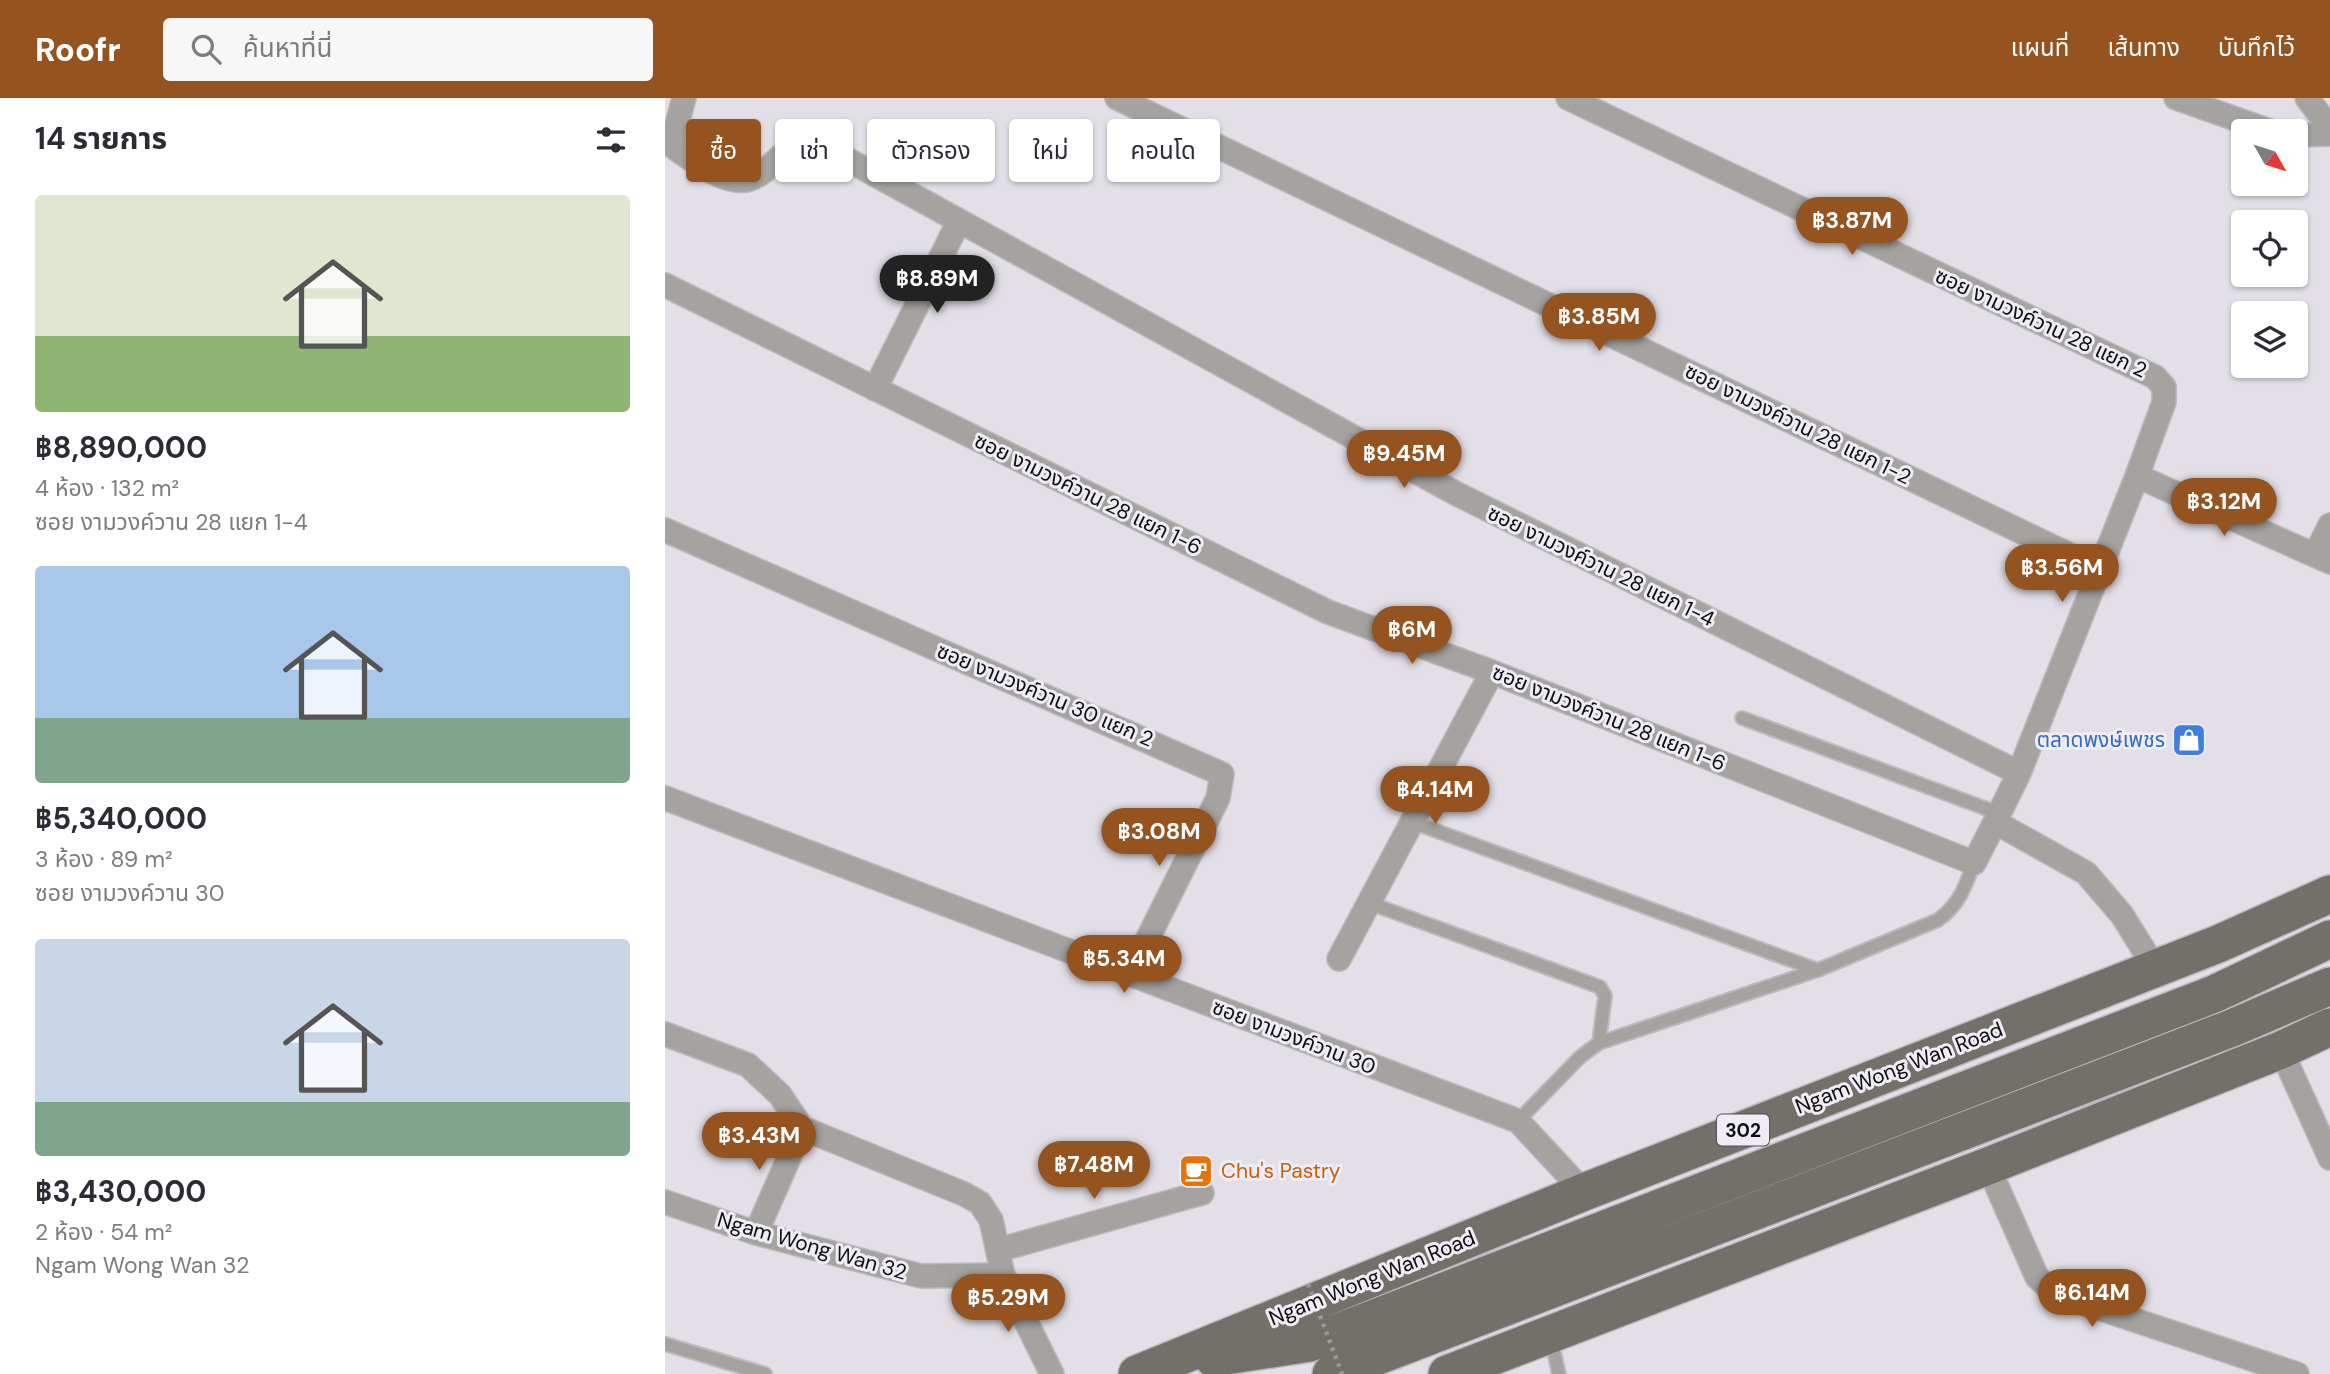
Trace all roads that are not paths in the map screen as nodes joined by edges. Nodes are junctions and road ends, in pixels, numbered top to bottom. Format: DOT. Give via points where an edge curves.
graph roads {
  1 [pos="684,98"];
  2 [pos="1117,98"];
  3 [pos="1567,98"];
  4 [pos="2176,98"];
  5 [pos="2307,98"];
  6 [pos="2236,119"];
  7 [pos="2330,128"];
  8 [pos="2330,134"];
  9 [pos="2308,135"];
  10 [pos="775,161"];
  11 [pos="853,163"];
  12 [pos="959,221"];
  13 [pos="665,285"];
  14 [pos="875,389"];
  15 [pos="2137,476"];
  16 [pos="2330,525"];
  17 [pos="665,530"];
  18 [pos="2323,559"];
  19 [pos="2099,569"];
  20 [pos="1492,672"];
  21 [pos="1742,718"];
  22 [pos="2019,773"];
  23 [pos="665,798"];
  24 [pos="1996,818"];
  25 [pos="1412,822"];
  26 [pos="1974,863"];
  27 [pos="2330,894"];
  28 [pos="1369,903"];
  29 [pos="2330,939"];
  30 [pos="1339,959"];
  31 [pos="2155,968"];
  32 [pos="1818,970"];
  33 [pos="1131,974"];
  34 [pos="2330,986"];
  35 [pos="2330,1027"];
  36 [pos="665,1034"];
  37 [pos="1599,1043"];
  38 [pos="2281,1050"];
  39 [pos="1518,1121"];
  40 [pos="802,1128"];
  41 [pos="2330,1158"];
  42 [pos="1988,1166"];
  43 [pos="1584,1192"];
  44 [pos="1202,1193"];
  45 [pos="665,1202"];
  46 [pos="756,1233"];
  47 [pos="998,1251"];
  48 [pos="1003,1275"];
  49 [pos="1488,1294"];
  50 [pos="1551,1335"];
  51 [pos="665,1344"];
  52 [pos="1147,1370"];
  53 [pos="765,1374"];
  54 [pos="1052,1374"];
  55 [pos="1331,1374"];
  56 [pos="1447,1374"];
  57 [pos="1559,1374"];
  58 [pos="2297,1374"];
  1 -- 10 [label="street" via="674,136 675,148 687,157 734,181 757,176"];
  2 -- 19 [label="street, ซอย งามวงค์วาน 28 แยก 1-2"];
  3 -- 15 [label="street, ซอย งามวงค์วาน 28 แยก 2" via="2155,377 2164,387 2164,402"];
  4 -- 6 [label="street"];
  5 -- 7 [label="street"];
  8 -- 9 [label="street"];
  11 -- 12 [label="street, ซอย งามวงค์วาน 28 แยก 1-4"];
  12 -- 14 [label="street"];
  12 -- 22 [label="street, ซอย งามวงค์วาน 28 แยก 1-4" via="1457,494"];
  13 -- 14 [label="street, ซอย งามวงค์วาน 28 แยก 1-6"];
  14 -- 20 [label="street, ซอย งามวงค์วาน 28 แยก 1-6" via="1328,612"];
  15 -- 18 [label="street"];
  15 -- 19 [label="street, ซอย งามวงค์วาน 28 แยก 2"];
  16 -- 18 [label="street"];
  17 -- 33 [label="street, ซอย งามวงค์วาน 30 แยก 2" via="1222,774 1218,798"];
  19 -- 22 [label="street, ซอย งามวงค์วาน 28 แยก 2"];
  20 -- 25 [label="street"];
  20 -- 26 [label="street, ซอย งามวงค์วาน 28 แยก 1-6"];
  21 -- 24 [label="lane"];
  22 -- 24 [label="street, ซอย งามวงค์วาน 28 แยก 2"];
  23 -- 33 [label="street, ซอย งามวงค์วาน 30"];
  24 -- 26 [label="street"];
  24 -- 31 [label="street" via="2086,873 2122,915"];
  25 -- 28 [label="street"];
  25 -- 32 [label="lane"];
  26 -- 32 [label="lane" via="1953,909 1938,920"];
  27 -- 31 [label="main road, Ngam Wong Wan Road / 302"];
  28 -- 30 [label="street"];
  28 -- 37 [label="lane" via="1600,987 1605,996"];
  29 -- 49 [label="main road, Ngam Wong Wan Road / 302" via="2214,994"];
  31 -- 43 [label="main road, Ngam Wong Wan Road / 302"];
  32 -- 37 [label="lane"];
  33 -- 39 [label="street, ซอย งามวงค์วาน 30"];
  34 -- 49 [label="main road, Ngam Wong Wan Road / 302" via="2232,1028"];
  35 -- 38 [label="main road"];
  36 -- 40 [label="street" via="748,1065 780,1095"];
  37 -- 39 [label="lane" via="1580,1056"];
  38 -- 41 [label="street"];
  38 -- 42 [label="main road"];
  39 -- 43 [label="street, ซอย งามวงค์วาน 30"];
  40 -- 46 [label="street"];
  40 -- 47 [label="street" via="981,1203 991,1220"];
  42 -- 50 [label="main road"];
  42 -- 58 [label="street" via="2038,1277 2050,1289"];
  43 -- 52 [label="main road, Ngam Wong Wan Road / 302"];
  44 -- 47 [label="street"];
  45 -- 46 [label="street, Ngam Wong Wan 32"];
  46 -- 48 [label="street, Ngam Wong Wan 32" via="921,1276"];
  47 -- 48 [label="street"];
  48 -- 54 [label="street"];
  49 -- 52 [label="main road, Ngam Wong Wan Road / 302" via="1310,1343"];
  49 -- 55 [label="main road, Ngam Wong Wan Road / 302"];
  50 -- 56 [label="main road"];
  50 -- 57 [label="lane"];
  51 -- 53 [label="lane"];
}
